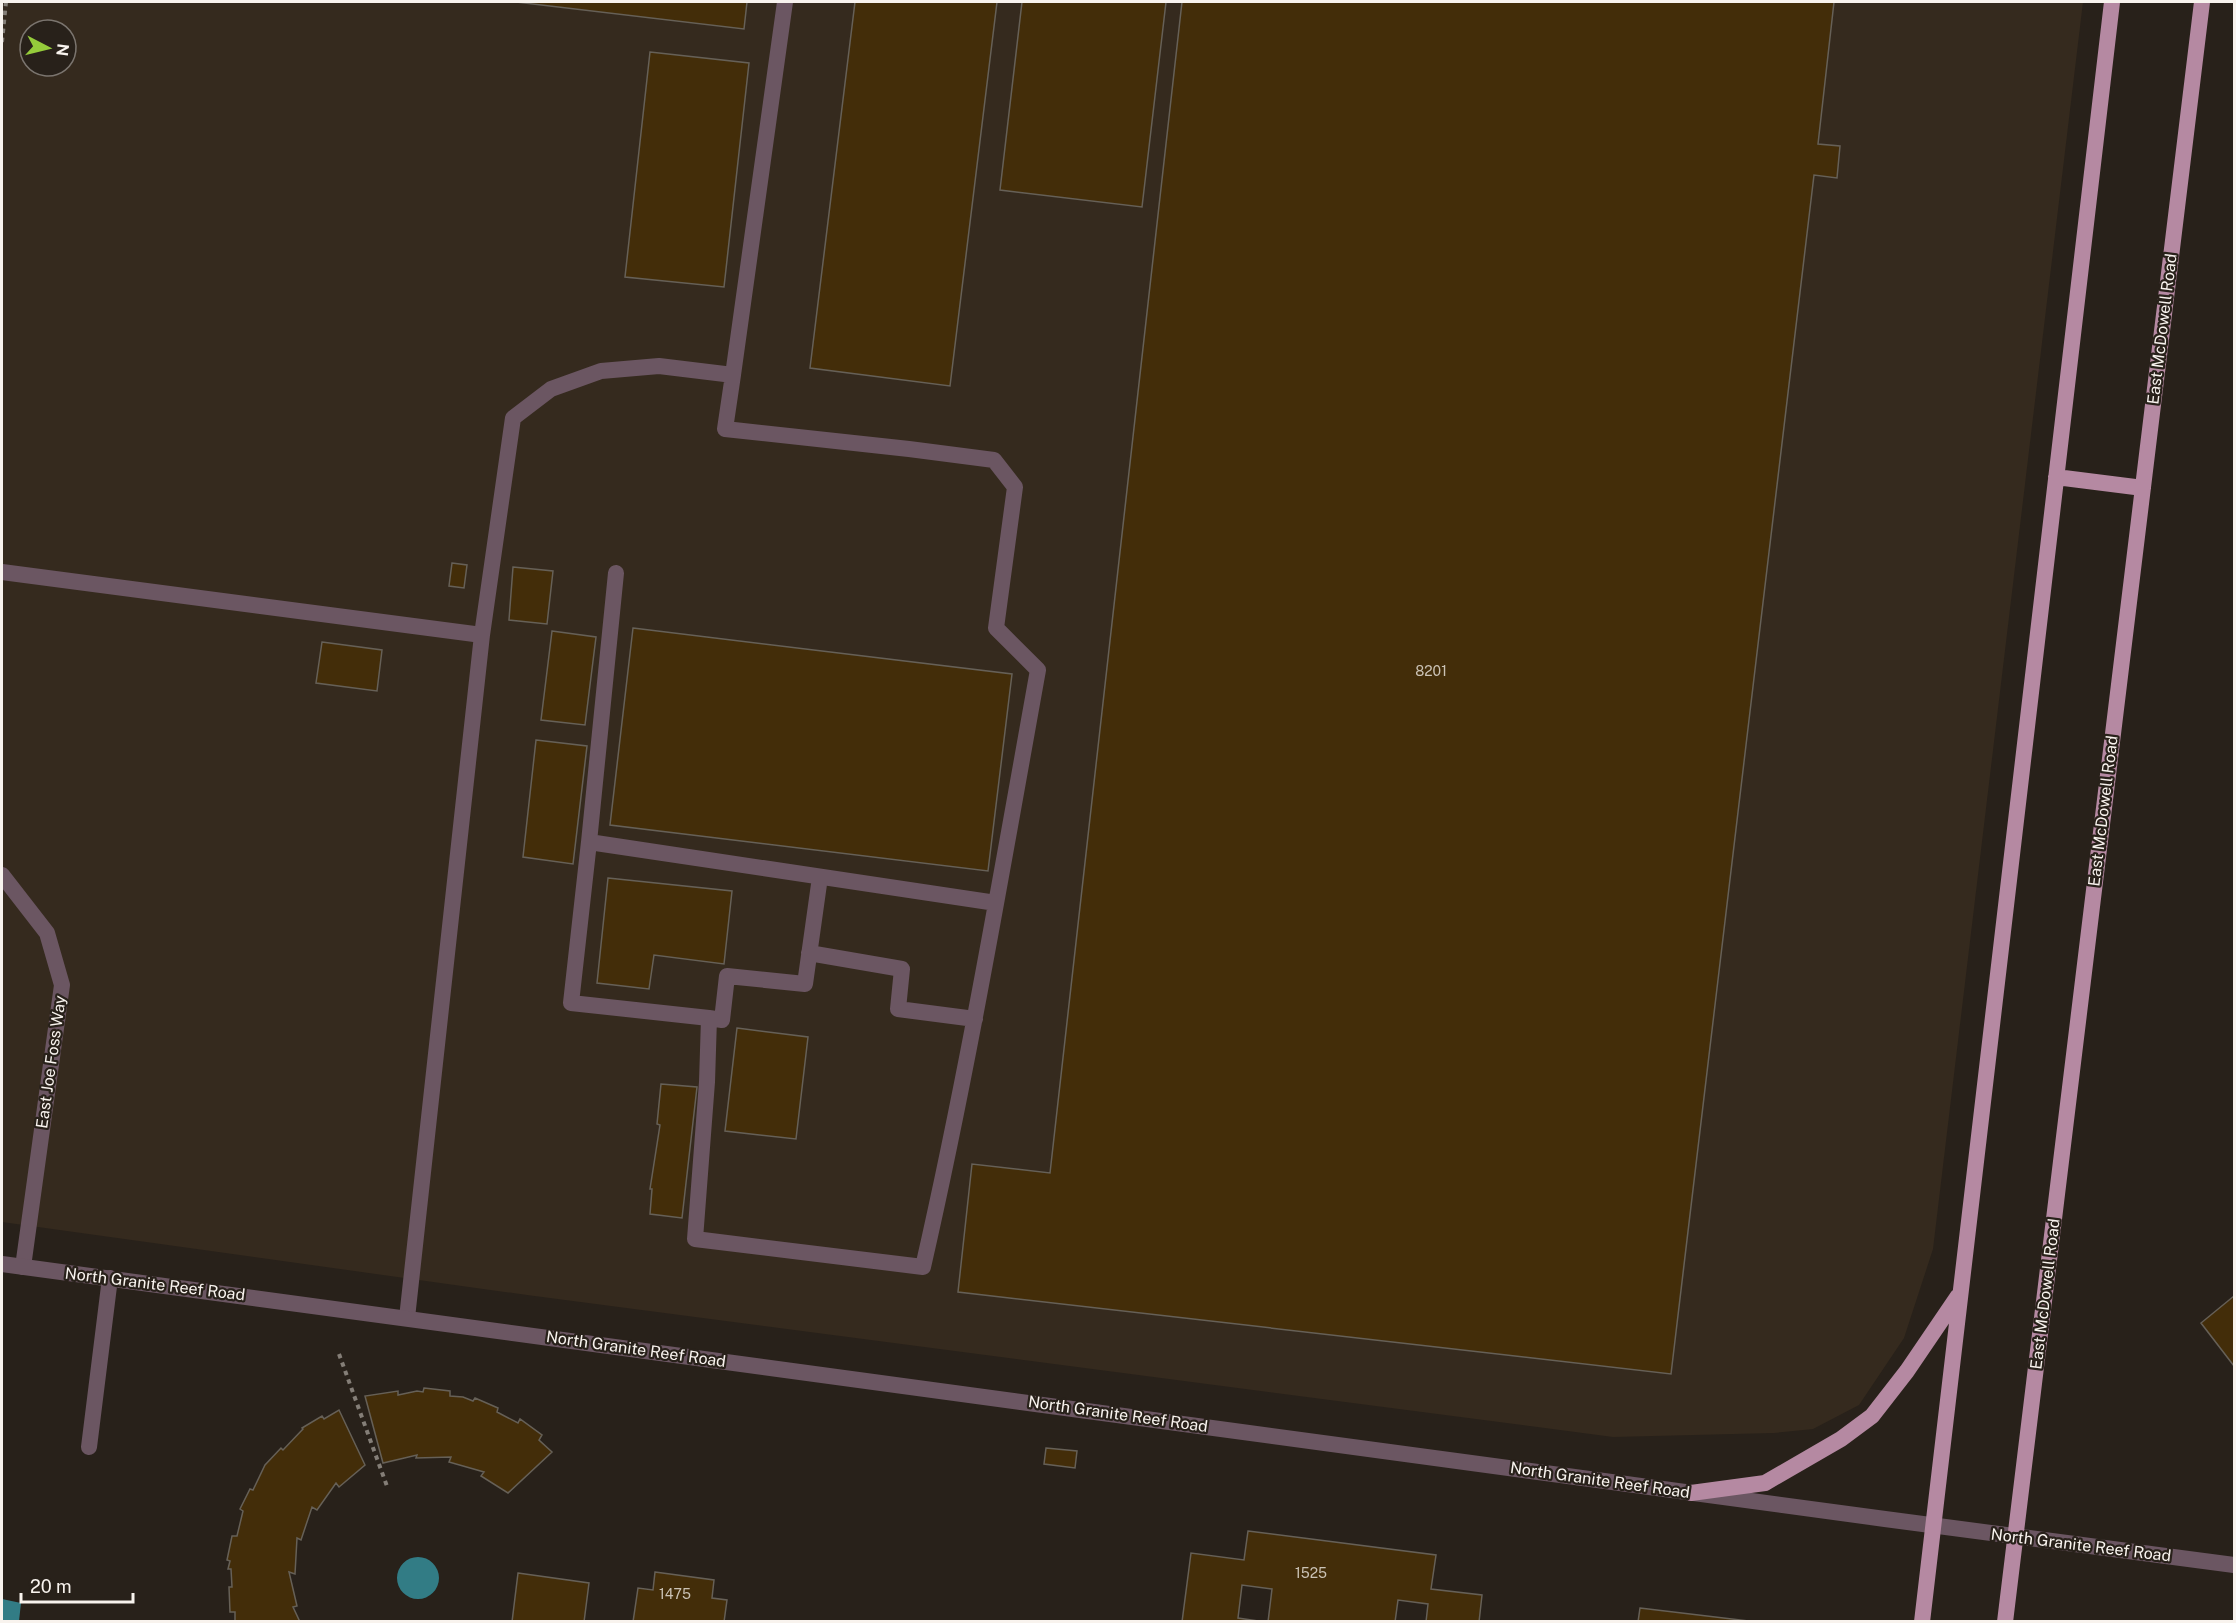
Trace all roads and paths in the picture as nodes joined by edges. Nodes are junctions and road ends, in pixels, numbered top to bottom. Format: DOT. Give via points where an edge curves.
graph roads {
  1 [pos="6,2"];
  2 [pos="785,2"];
  3 [pos="2112,2"];
  4 [pos="2202,2"];
  5 [pos="2,42"];
  6 [pos="733,375"];
  7 [pos="2056,477"];
  8 [pos="2143,488"];
  9 [pos="2,572"];
  10 [pos="616,573"];
  11 [pos="482,635"];
  12 [pos="589,842"];
  13 [pos="2,875"];
  14 [pos="819,876"];
  15 [pos="996,903"];
  16 [pos="809,953"];
  17 [pos="709,1018"];
  18 [pos="975,1019"];
  19 [pos="2,1264"];
  20 [pos="23,1267"];
  21 [pos="110,1278"];
  22 [pos="1961,1292"];
  23 [pos="407,1317"];
  24 [pos="339,1353"];
  25 [pos="88,1447"];
  26 [pos="388,1489"];
  27 [pos="1691,1493"];
  28 [pos="1934,1526"];
  29 [pos="2015,1536"];
  30 [pos="2235,1564"];
  31 [pos="1922,1622"];
  32 [pos="2005,1622"];
  1 -- 5 [label="path"];
  2 -- 6 [label="street"];
  3 -- 7 [label="main road"];
  4 -- 8 [label="main road, East McDowell Road"];
  6 -- 11 [label="street" via="659,366 601,371 551,389 513,418"];
  6 -- 15 [label="street" via="725,429 994,460 1015,487 996,628 1038,670"];
  7 -- 8 [label="main road"];
  7 -- 22 [label="main road"];
  8 -- 29 [label="main road, East McDowell Road"];
  9 -- 11 [label="street"];
  10 -- 12 [label="street"];
  11 -- 23 [label="street"];
  12 -- 14 [label="street"];
  12 -- 17 [label="street" via="571,1003"];
  13 -- 20 [label="street, East Joe Foss Way" via="47,933 62,985"];
  14 -- 15 [label="street"];
  14 -- 16 [label="street"];
  15 -- 18 [label="street"];
  16 -- 17 [label="street" via="805,984 727,976 722,1020"];
  16 -- 18 [label="street" via="902,969 898,1009"];
  17 -- 18 [label="street" via="695,1239 923,1267"];
  19 -- 20 [label="street, North Granite Reef Road"];
  20 -- 21 [label="street, North Granite Reef Road"];
  21 -- 23 [label="street, North Granite Reef Road"];
  21 -- 25 [label="street"];
  22 -- 27 [label="main road" via="1872,1416 1841,1439 1764,1483"];
  22 -- 28 [label="main road"];
  23 -- 27 [label="street, North Granite Reef Road"];
  24 -- 26 [label="path"];
  27 -- 28 [label="street, North Granite Reef Road"];
  28 -- 29 [label="street, North Granite Reef Road"];
  28 -- 31 [label="main road"];
  29 -- 30 [label="street, North Granite Reef Road"];
  29 -- 32 [label="main road, East McDowell Road"];
}
